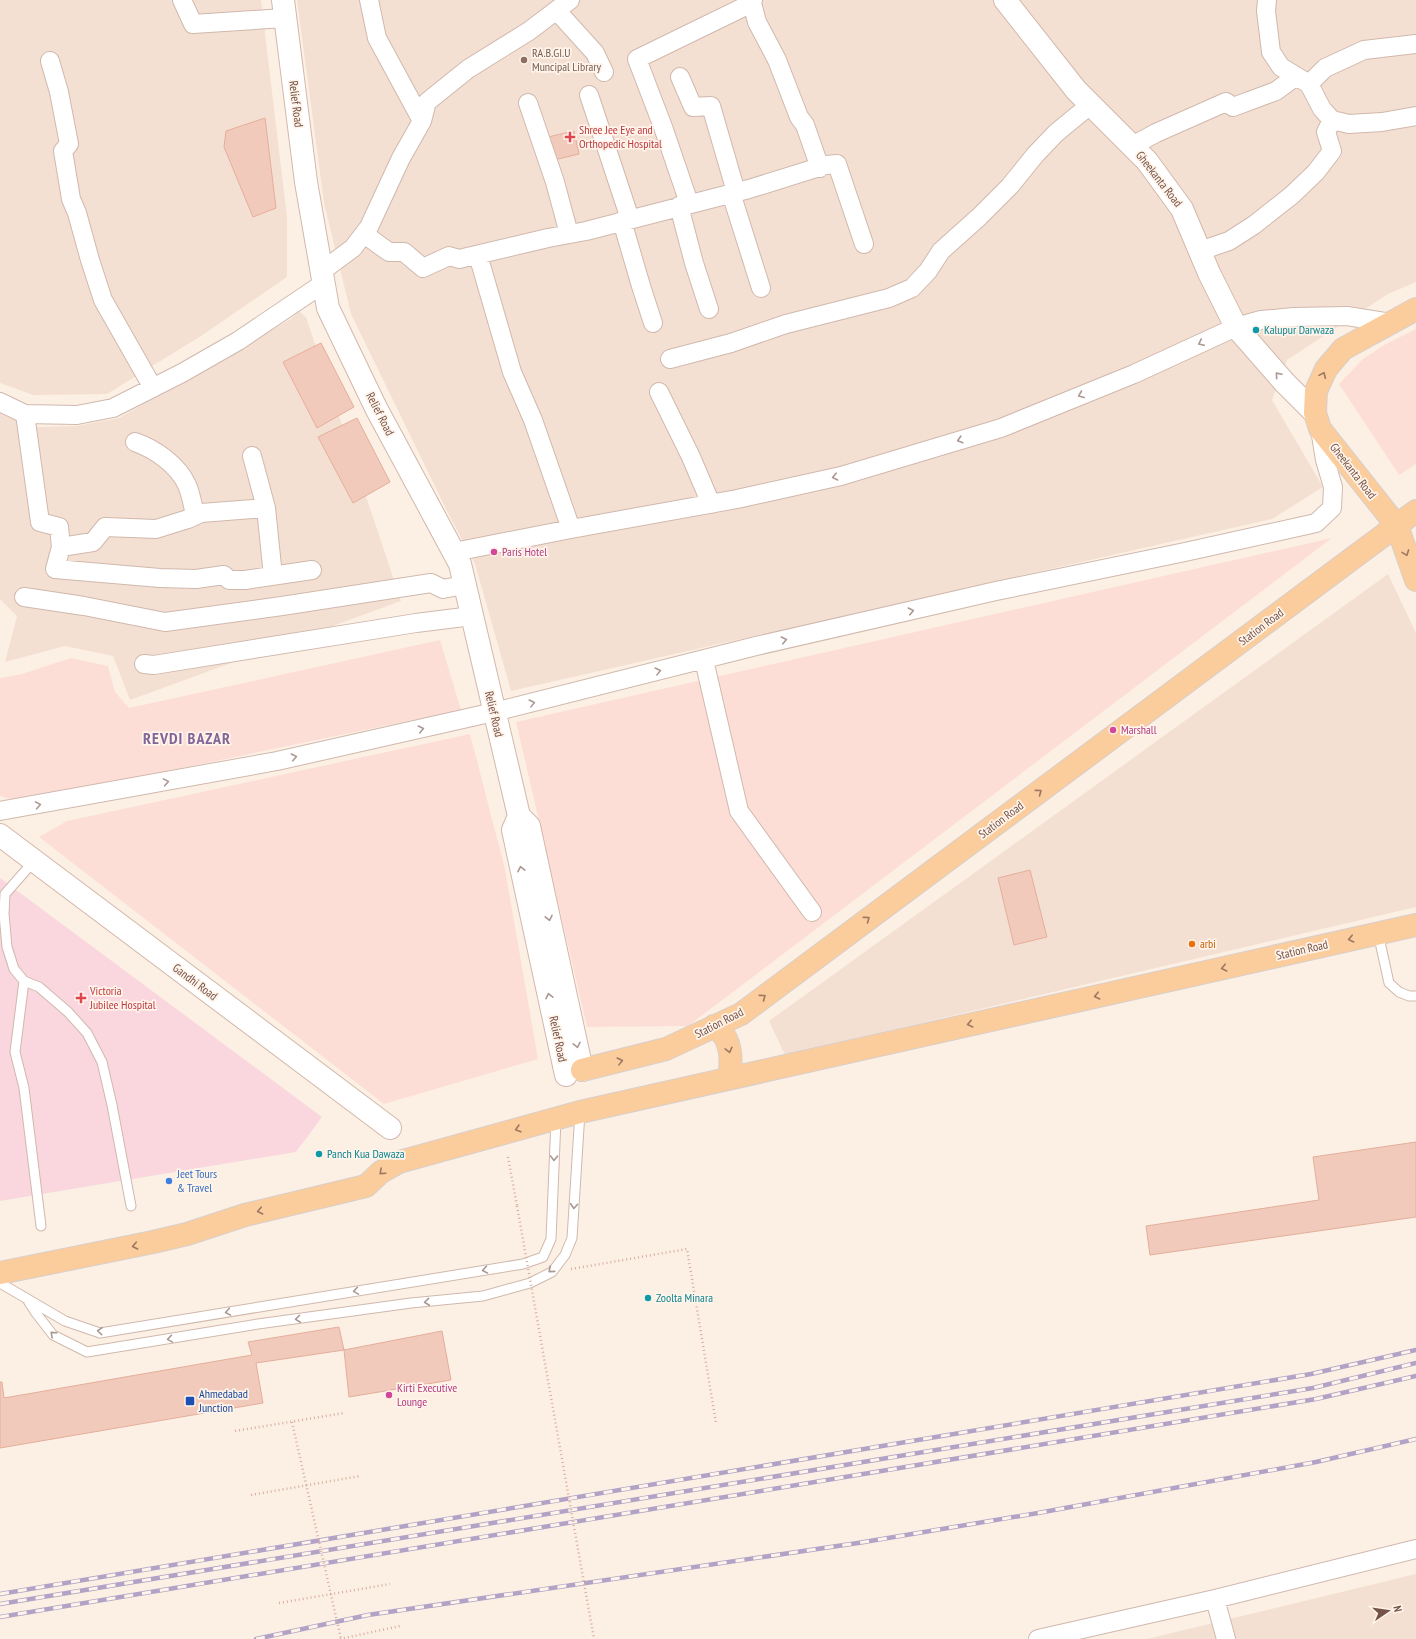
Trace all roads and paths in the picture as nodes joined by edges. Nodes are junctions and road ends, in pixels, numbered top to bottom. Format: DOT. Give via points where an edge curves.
graph roads {
  1 [pos="182,0"];
  2 [pos="369,0"];
  3 [pos="1005,0"];
  4 [pos="1267,0"];
  5 [pos="753,2"];
  6 [pos="564,5"];
  7 [pos="284,9"];
  8 [pos="1416,44"];
  9 [pos="50,61"];
  10 [pos="604,72"];
  11 [pos="680,78"];
  12 [pos="1302,80"];
  13 [pos="589,95"];
  14 [pos="528,103"];
  15 [pos="1090,105"];
  16 [pos="1416,116"];
  17 [pos="1332,120"];
  18 [pos="422,121"];
  19 [pos="1132,146"];
  20 [pos="820,168"];
  21 [pos="733,193"];
  22 [pos="684,205"];
  23 [pos="626,220"];
  24 [pos="364,234"];
  25 [pos="569,234"];
  26 [pos="864,244"];
  27 [pos="1200,251"];
  28 [pos="478,255"];
  29 [pos="323,277"];
  30 [pos="761,288"];
  31 [pos="708,309"];
  32 [pos="1416,309"];
  33 [pos="653,322"];
  34 [pos="1391,323"];
  35 [pos="1236,327"];
  36 [pos="670,360"];
  37 [pos="152,388"];
  38 [pos="659,392"];
  39 [pos="0,402"];
  40 [pos="25,414"];
  41 [pos="1318,421"];
  42 [pos="134,442"];
  43 [pos="252,456"];
  44 [pos="711,504"];
  45 [pos="266,508"];
  46 [pos="1416,511"];
  47 [pos="195,515"];
  48 [pos="1406,528"];
  49 [pos="570,529"];
  50 [pos="61,547"];
  51 [pos="454,552"];
  52 [pos="312,570"];
  53 [pos="273,576"];
  54 [pos="1416,580"];
  55 [pos="464,585"];
  56 [pos="24,597"];
  57 [pos="472,616"];
  58 [pos="704,660"];
  59 [pos="144,664"];
  60 [pos="494,712"];
  61 [pos="0,811"];
  62 [pos="0,836"];
  63 [pos="34,861"];
  64 [pos="812,912"];
  65 [pos="1416,925"];
  66 [pos="1378,933"];
  67 [pos="24,981"];
  68 [pos="1416,996"];
  69 [pos="714,1026"];
  70 [pos="574,1072"];
  71 [pos="729,1078"];
  72 [pos="580,1112"];
  73 [pos="556,1119"];
  74 [pos="390,1128"];
  75 [pos="508,1158"];
  76 [pos="131,1206"];
  77 [pos="41,1226"];
  78 [pos="552,1272"];
  79 [pos="0,1273"];
  80 [pos="0,1283"];
  81 [pos="27,1299"];
  82 [pos="344,1413"];
  83 [pos="292,1422"];
  84 [pos="716,1423"];
  85 [pos="235,1431"];
  86 [pos="360,1476"];
  87 [pos="306,1486"];
  88 [pos="251,1495"];
  89 [pos="1416,1549"];
  90 [pos="390,1584"];
  91 [pos="330,1594"];
  92 [pos="1215,1599"];
  93 [pos="279,1603"];
  94 [pos="400,1626"];
  95 [pos="341,1639"];
  96 [pos="594,1639"];
  97 [pos="1038,1639"];
  98 [pos="1226,1639"];
  1 -- 7 [label="street" via="193,24"];
  2 -- 18 [label="street" via="377,38"];
  3 -- 15 [label="main road, Gheekanta Road"];
  4 -- 12 [label="street" via="1271,52 1281,67"];
  5 -- 20 [label="street" via="757,22 785,78"];
  5 -- 22 [label="street" via="637,59 663,127"];
  6 -- 10 [label="street" via="595,53"];
  6 -- 18 [label="street" via="529,31 468,69 427,102"];
  7 -- 29 [label="main road, Relief Road" via="306,182"];
  8 -- 12 [label="street" via="1364,50"];
  9 -- 37 [label="street" via="70,144 63,151 71,199 90,260 103,300"];
  11 -- 21 [label="street" via="694,107 711,106"];
  12 -- 17 [label="street"];
  12 -- 19 [label="street" via="1233,107 1226,102"];
  13 -- 23 [label="street"];
  14 -- 25 [label="street" via="555,182"];
  15 -- 19 [label="main road, Gheekanta Road"];
  15 -- 36 [label="street" via="1056,133 1010,186 940,251 928,271 912,288 889,298 786,324"];
  16 -- 17 [label="street" via="1349,124"];
  17 -- 27 [label="street" via="1326,132 1332,151 1316,172 1254,225 1229,241"];
  18 -- 24 [label="street"];
  19 -- 27 [label="main road, Gheekanta Road" via="1147,161 1182,209"];
  20 -- 21 [label="street"];
  20 -- 26 [label="street" via="837,164"];
  21 -- 22 [label="street"];
  21 -- 30 [label="street"];
  22 -- 23 [label="street"];
  22 -- 31 [label="street" via="694,263"];
  23 -- 25 [label="street"];
  23 -- 33 [label="street" via="640,286"];
  24 -- 28 [label="street" via="389,252 404,252 423,268 449,256 459,259"];
  24 -- 29 [label="street"];
  25 -- 28 [label="street"];
  27 -- 35 [label="main road, Gheekanta Road"];
  28 -- 49 [label="street" via="512,372 533,420"];
  29 -- 37 [label="street" via="238,341"];
  29 -- 51 [label="main road, Relief Road" via="328,308 376,408"];
  32 -- 34 [label="main road"];
  34 -- 35 [label="street" via="1347,316 1294,317 1261,320"];
  41 -- 34 [label="main road, one-way" via="1316,391 1326,369 1343,349"];
  41 -- 35 [label="main road, Gheekanta Road, one-way"];
  35 -- 44 [label="street, one-way" via="1134,374 1001,428 841,476"];
  37 -- 40 [label="street" via="113,408 77,414"];
  38 -- 44 [label="street"];
  39 -- 40 [label="street"];
  40 -- 50 [label="street" via="40,522 59,527"];
  41 -- 48 [label="main road, Gheekanta Road"];
  58 -- 41 [label="street, one-way" via="996,591 1316,523 1332,508 1333,488"];
  42 -- 47 [label="street" via="169,460 187,484"];
  43 -- 45 [label="street"];
  44 -- 49 [label="street"];
  45 -- 47 [label="street"];
  45 -- 53 [label="street"];
  46 -- 48 [label="main road, Station Road"];
  47 -- 50 [label="street" via="156,529 105,527 94,542"];
  48 -- 54 [label="main road, one-way"];
  69 -- 48 [label="main road, Station Road, one-way" via="741,1014"];
  49 -- 51 [label="street"];
  50 -- 53 [label="street" via="55,569 160,578 196,579 224,575 229,580 245,580"];
  51 -- 55 [label="main road, Relief Road" via="460,564"];
  52 -- 53 [label="street"];
  55 -- 56 [label="street" via="443,589 430,583 165,622"];
  55 -- 57 [label="main road, Relief Road"];
  57 -- 59 [label="street" via="154,665"];
  57 -- 60 [label="main road, Relief Road"];
  60 -- 58 [label="street, one-way"];
  58 -- 64 [label="street" via="739,811"];
  61 -- 60 [label="street, one-way" via="277,761"];
  60 -- 70 [label="main road, Relief Road" via="519,816 529,826"];
  62 -- 63 [label="main road, Gandhi Road"];
  63 -- 67 [label="lane" via="6,894 4,914 7,947 14,969"];
  63 -- 74 [label="main road, Gandhi Road"];
  65 -- 66 [label="main road, Station Road"];
  66 -- 68 [label="lane" via="1389,983 1399,992"];
  66 -- 71 [label="main road, Station Road, one-way"];
  67 -- 76 [label="lane" via="39,988 68,1012 87,1033 102,1062"];
  67 -- 77 [label="lane" via="16,1052 24,1088"];
  70 -- 69 [label="main road, Station Road, one-way" via="666,1049"];
  69 -- 71 [label="main road, one-way" via="720,1030 728,1044 731,1055"];
  71 -- 72 [label="main road, Station Road"];
  72 -- 73 [label="main road, Station Road"];
  72 -- 78 [label="lane, one-way" via="572,1238 565,1255"];
  73 -- 79 [label="main road, Station Road, one-way" via="399,1162 381,1172 366,1186 245,1215 174,1237"];
  73 -- 81 [label="lane, one-way" via="551,1239 543,1257 523,1264 100,1333 65,1321"];
  75 -- 96 [label="path, bridge"];
  78 -- 81 [label="lane, one-way" via="530,1283 483,1296 258,1324 87,1352 53,1335"];
  78 -- 84 [label="path" via="687,1249"];
  80 -- 81 [label="lane"];
  82 -- 83 [label="path"];
  83 -- 85 [label="path"];
  83 -- 87 [label="path, bridge"];
  86 -- 87 [label="path"];
  87 -- 88 [label="path"];
  87 -- 91 [label="path, bridge"];
  89 -- 92 [label="street"];
  90 -- 91 [label="path"];
  91 -- 93 [label="path"];
  91 -- 95 [label="path, bridge"];
  92 -- 97 [label="street"];
  92 -- 98 [label="street"];
  94 -- 95 [label="path"];
}
